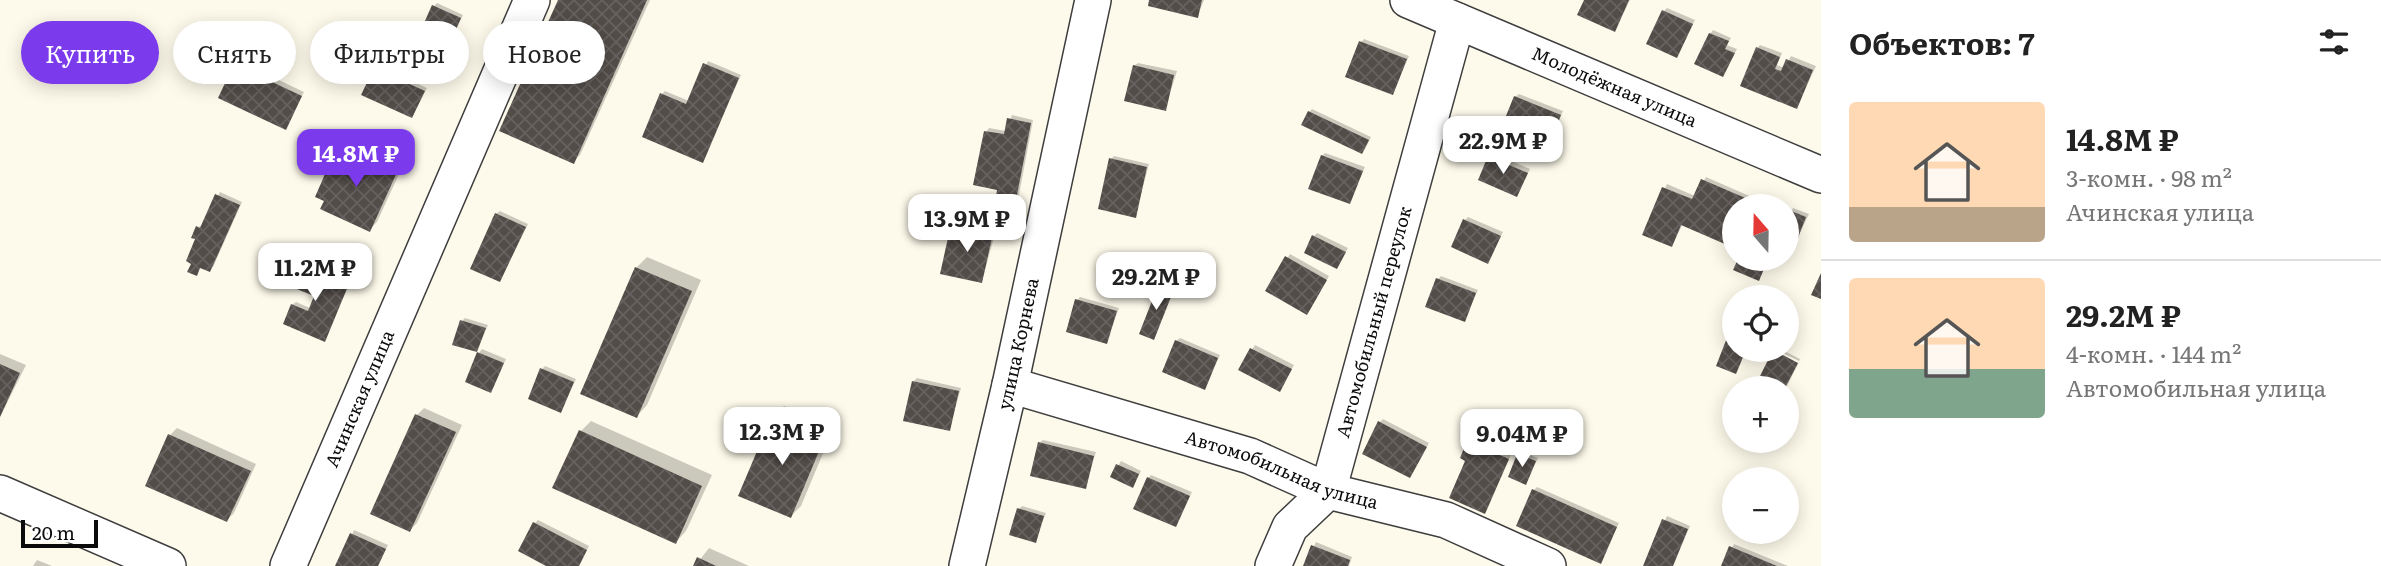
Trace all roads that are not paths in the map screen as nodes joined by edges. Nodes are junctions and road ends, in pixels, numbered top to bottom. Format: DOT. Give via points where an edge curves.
graph roads {
  1 [pos="532,0"];
  2 [pos="1093,0"];
  3 [pos="1408,0"];
  4 [pos="1457,21"];
  5 [pos="1821,175"];
  6 [pos="1010,386"];
  7 [pos="1328,491"];
  8 [pos="0,493"];
  9 [pos="168,566"];
  10 [pos="288,566"];
  11 [pos="967,566"];
  12 [pos="1273,566"];
  13 [pos="1548,566"];
  1 -- 10 [label="street, Ачинская улица"];
  2 -- 6 [label="street, улица Корнева"];
  3 -- 4 [label="street, Молодёжная улица"];
  4 -- 5 [label="street, Молодёжная улица"];
  4 -- 7 [label="street, Автомобильный переулок"];
  6 -- 7 [label="street, Автомобильная улица" via="1250,456"];
  6 -- 11 [label="street, улица Корнева"];
  7 -- 12 [label="street" via="1290,527"];
  7 -- 13 [label="street, Автомобильная улица" via="1446,520"];
  8 -- 9 [label="street"];
}
